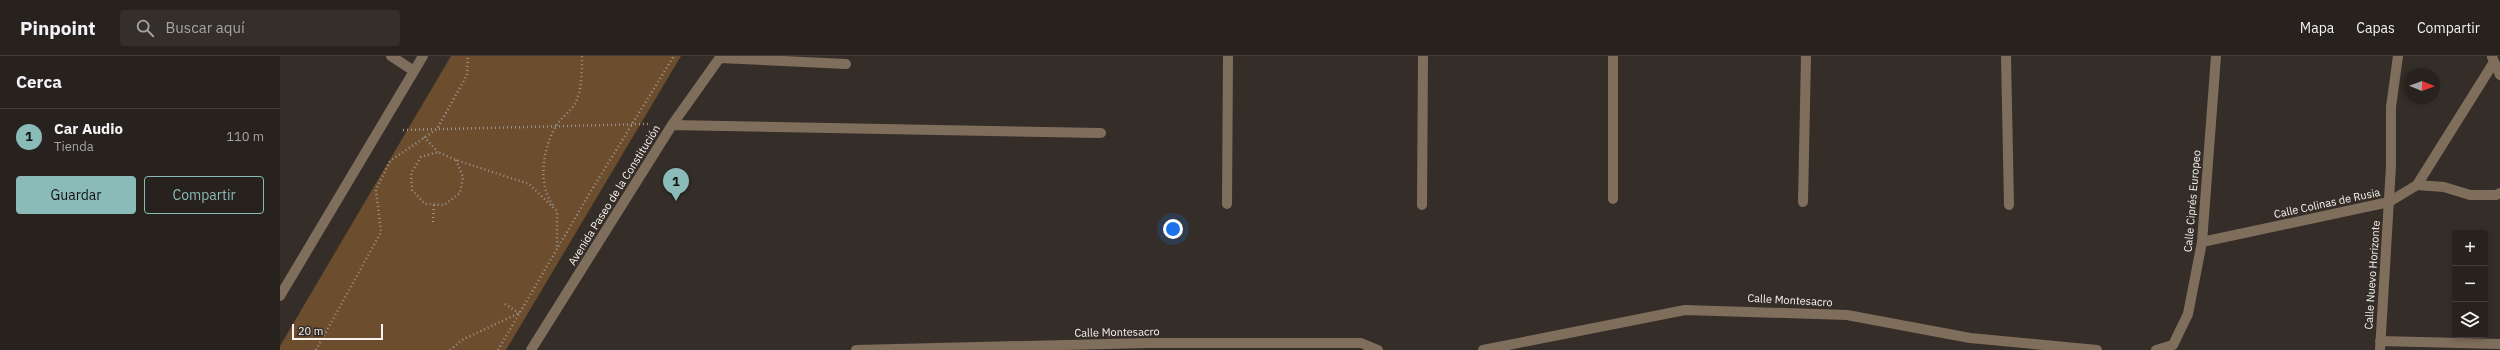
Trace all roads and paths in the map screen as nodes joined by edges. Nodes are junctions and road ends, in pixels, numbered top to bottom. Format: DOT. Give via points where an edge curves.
graph roads {
  1 [pos="391,56"];
  2 [pos="423,56"];
  3 [pos="468,56"];
  4 [pos="582,56"];
  5 [pos="674,56"];
  6 [pos="1228,56"];
  7 [pos="1423,56"];
  8 [pos="1613,56"];
  9 [pos="1806,56"];
  10 [pos="2006,56"];
  11 [pos="2216,56"];
  12 [pos="2398,56"];
  13 [pos="721,57"];
  14 [pos="2493,59"];
  15 [pos="846,64"];
  16 [pos="414,71"];
  17 [pos="2500,75"];
  18 [pos="634,123"];
  19 [pos="672,125"];
  20 [pos="556,126"];
  21 [pos="437,129"];
  22 [pos="378,131"];
  23 [pos="1101,133"];
  24 [pos="424,137"];
  25 [pos="438,152"];
  26 [pos="456,160"];
  27 [pos="2417,185"];
  28 [pos="2500,193"];
  29 [pos="1613,199"];
  30 [pos="1803,202"];
  31 [pos="2389,202"];
  32 [pos="434,204"];
  33 [pos="1227,204"];
  34 [pos="1422,205"];
  35 [pos="2009,205"];
  36 [pos="557,211"];
  37 [pos="433,222"];
  38 [pos="2202,242"];
  39 [pos="557,248"];
  40 [pos="280,296"];
  41 [pos="505,304"];
  42 [pos="520,313"];
  43 [pos="2500,344"];
  44 [pos="1362,346"];
  45 [pos="2380,346"];
  46 [pos="1147,347"];
  47 [pos="316,350"];
  48 [pos="450,350"];
  49 [pos="498,350"];
  50 [pos="531,350"];
  51 [pos="856,350"];
  52 [pos="1378,350"];
  53 [pos="1483,350"];
  54 [pos="2097,350"];
  55 [pos="2156,350"];
  1 -- 16 [label="street"];
  2 -- 16 [label="street"];
  3 -- 21 [label="path" via="467,75"];
  4 -- 20 [label="path" via="582,78 576,102"];
  5 -- 18 [label="path"];
  6 -- 33 [label="street"];
  7 -- 34 [label="street"];
  8 -- 29 [label="street"];
  9 -- 30 [label="street"];
  10 -- 35 [label="street"];
  11 -- 38 [label="street, Calle Ciprés Europeo"];
  12 -- 31 [label="street, Calle Nuevo Horizonte" via="2391,107"];
  13 -- 15 [label="street"];
  13 -- 19 [label="street, Avenida Paseo de la Constitución"];
  14 -- 17 [label="street"];
  14 -- 27 [label="street"];
  16 -- 22 [label="street"];
  18 -- 19 [label="path"];
  18 -- 20 [label="path"];
  18 -- 39 [label="path"];
  19 -- 23 [label="street"];
  19 -- 50 [label="street, Avenida Paseo de la Constitución"];
  20 -- 21 [label="path"];
  20 -- 36 [label="path" via="548,144 544,172 546,195"];
  21 -- 22 [label="path"];
  21 -- 24 [label="path"];
  22 -- 40 [label="street"];
  24 -- 25 [label="path"];
  24 -- 47 [label="path" via="390,161 376,190 382,232"];
  25 -- 26 [label="path"];
  25 -- 32 [label="path" via="421,157 411,173 412,190 426,204"];
  26 -- 32 [label="path" via="463,177 460,193 444,205"];
  26 -- 36 [label="path" via="529,184"];
  27 -- 28 [label="street" via="2444,187 2470,195"];
  27 -- 31 [label="street, Calle Colinas de Rusia"];
  31 -- 38 [label="street, Calle Colinas de Rusia"];
  31 -- 45 [label="street, Calle Nuevo Horizonte"];
  32 -- 37 [label="path"];
  36 -- 39 [label="path"];
  38 -- 55 [label="street, Calle Ciprés Europeo" via="2188,314 2173,345"];
  39 -- 42 [label="path"];
  41 -- 42 [label="path"];
  42 -- 48 [label="path" via="462,340"];
  42 -- 49 [label="path"];
  43 -- 45 [label="street"];
  44 -- 46 [label="street, Calle Montesacro"];
  44 -- 52 [label="street, Calle Montesacro"];
  46 -- 51 [label="street, Calle Montesacro"];
  53 -- 54 [label="street, Calle Montesacro" via="1685,310 1847,315 1970,338"];
}
